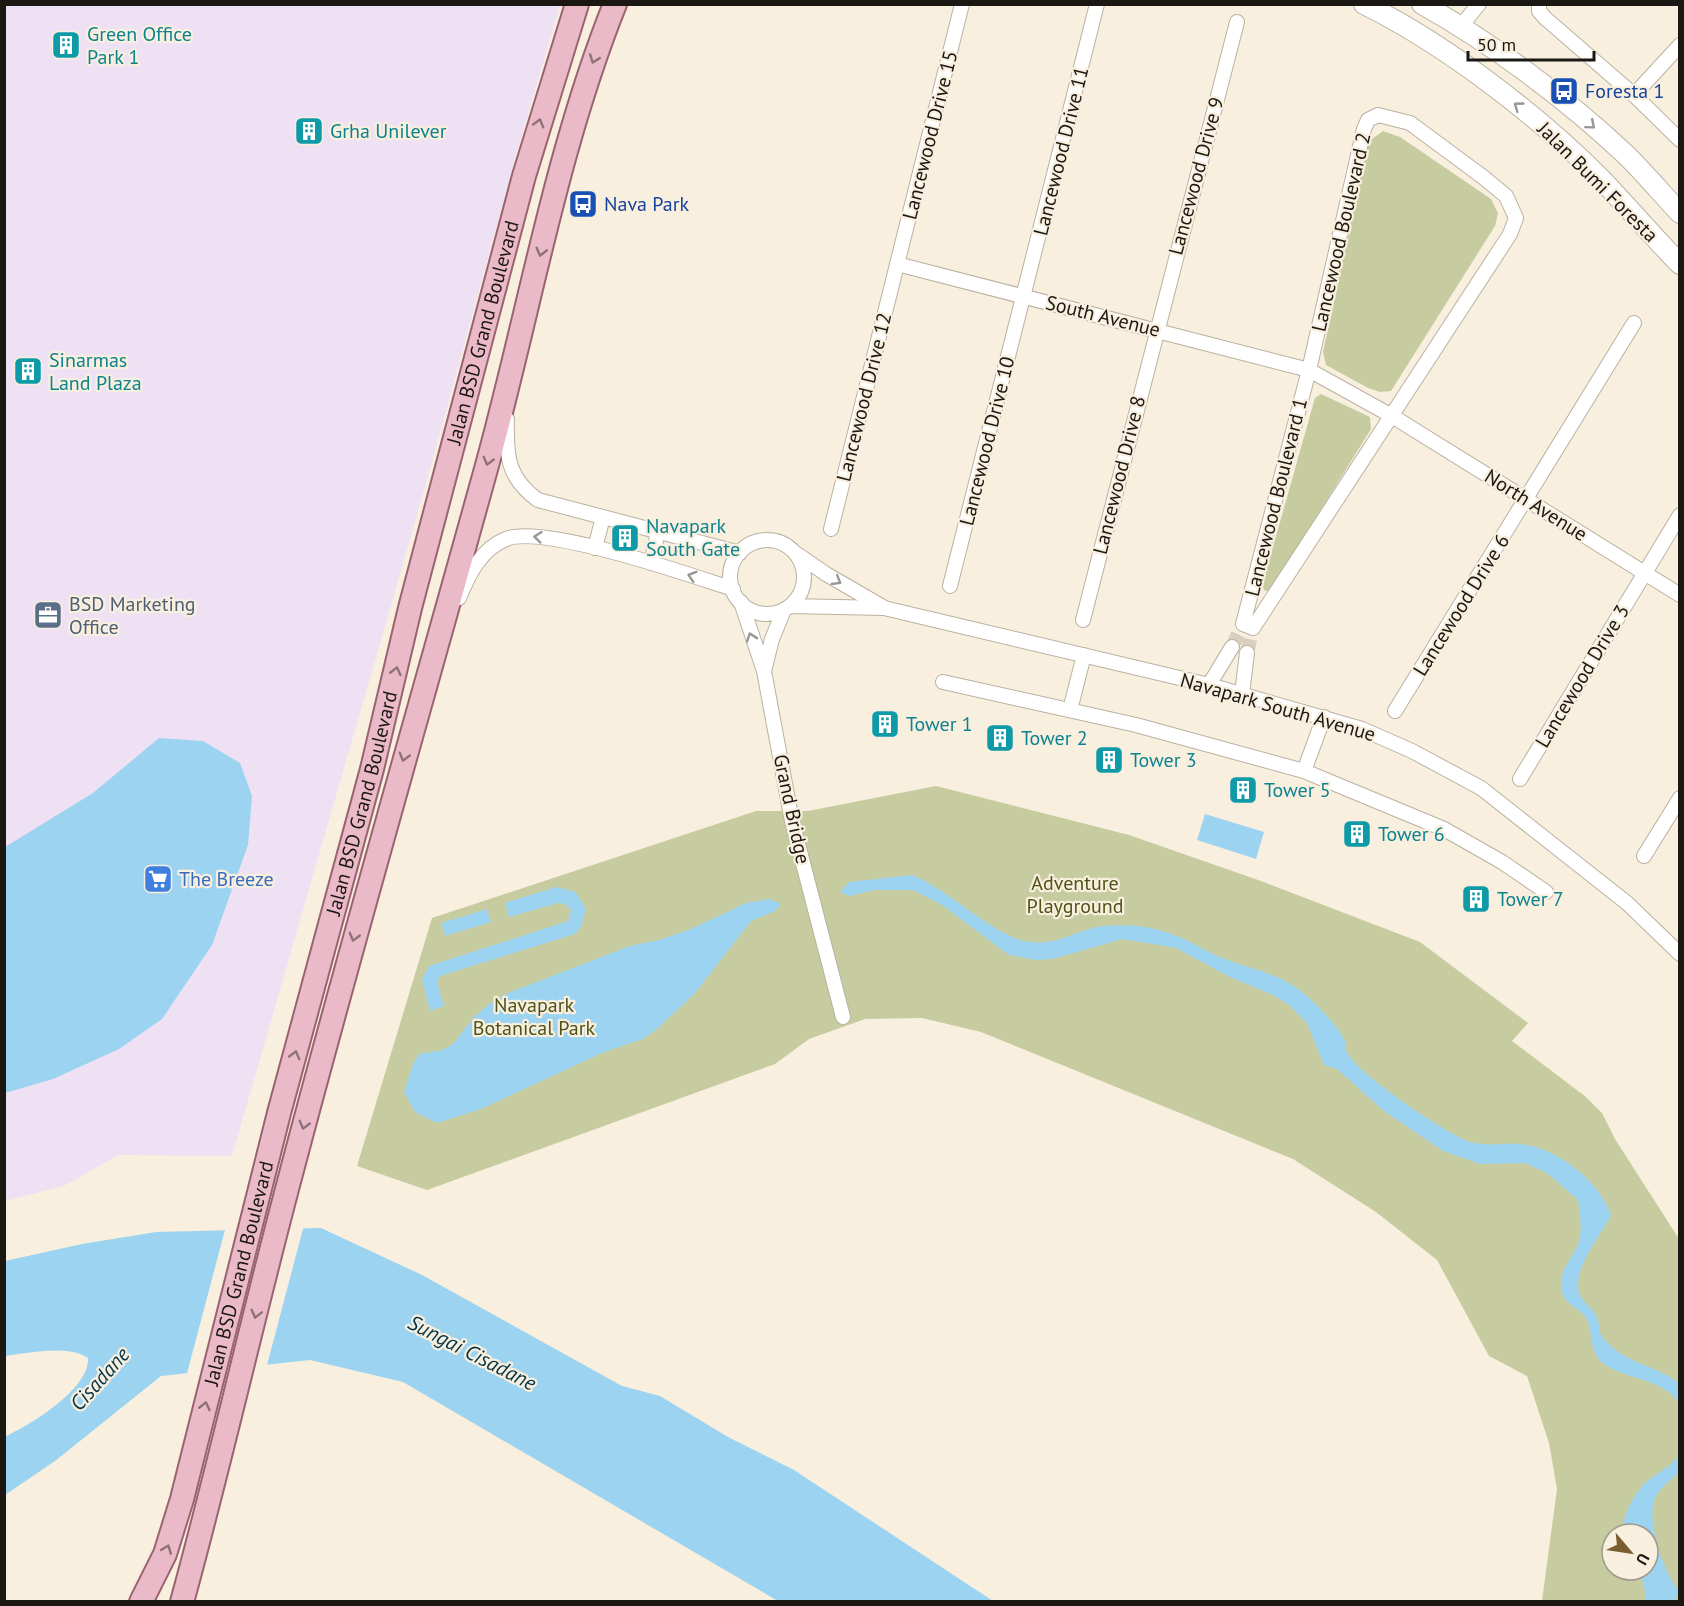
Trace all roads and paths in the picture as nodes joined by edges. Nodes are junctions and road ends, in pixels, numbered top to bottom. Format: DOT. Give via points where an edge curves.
graph roads {
  1 [pos="577,4"];
  2 [pos="615,4"];
  3 [pos="962,4"];
  4 [pos="1097,4"];
  5 [pos="1364,4"];
  6 [pos="1422,4"];
  7 [pos="1479,4"];
  8 [pos="1539,4"];
  9 [pos="1237,22"];
  10 [pos="1461,26"];
  11 [pos="1680,45"];
  12 [pos="1634,95"];
  13 [pos="1680,140"];
  14 [pos="1680,213"];
  15 [pos="897,264"];
  16 [pos="1680,264"];
  17 [pos="1025,297"];
  18 [pos="1634,323"];
  19 [pos="1155,330"];
  20 [pos="1309,370"];
  21 [pos="511,378"];
  22 [pos="1392,416"];
  23 [pos="1527,500"];
  24 [pos="1680,515"];
  25 [pos="603,517"];
  26 [pos="831,530"];
  27 [pos="658,532"];
  28 [pos="595,548"];
  29 [pos="792,550"];
  30 [pos="740,553"];
  31 [pos="651,563"];
  32 [pos="1644,573"];
  33 [pos="950,586"];
  34 [pos="732,589"];
  35 [pos="1680,596"];
  36 [pos="741,602"];
  37 [pos="787,608"];
  38 [pos="884,608"];
  39 [pos="1083,620"];
  40 [pos="1232,647"];
  41 [pos="1247,653"];
  42 [pos="1084,655"];
  43 [pos="433,661"];
  44 [pos="764,670"];
  45 [pos="943,682"];
  46 [pos="1209,685"];
  47 [pos="1242,693"];
  48 [pos="1070,710"];
  49 [pos="1395,711"];
  50 [pos="1324,717"];
  51 [pos="1304,771"];
  52 [pos="1520,779"];
  53 [pos="1680,798"];
  54 [pos="1644,856"];
  55 [pos="1546,892"];
  56 [pos="1680,954"];
  57 [pos="843,1017"];
  58 [pos="141,1602"];
  59 [pos="182,1602"];
  58 -- 1 [label="main road, Jalan BSD Grand Boulevard, one-way" via="165,1554 192,1463 279,1113 524,176"];
  2 -- 21 [label="main road, Jalan BSD Grand Boulevard, one-way" via="572,130"];
  3 -- 15 [label="street, Lancewood Drive 15"];
  4 -- 17 [label="street, Lancewood Drive 11"];
  16 -- 5 [label="main road, Jalan Bumi Foresta, one-way" via="1602,180 1543,124 1438,47"];
  6 -- 10 [label="main road, Jalan Bumi Foresta"];
  7 -- 10 [label="street"];
  8 -- 12 [label="street" via="1545,18"];
  9 -- 19 [label="street, Lancewood Drive 9"];
  10 -- 14 [label="main road, Jalan Bumi Foresta, one-way" via="1624,152"];
  11 -- 12 [label="street"];
  12 -- 13 [label="street"];
  15 -- 17 [label="street, South Avenue"];
  15 -- 26 [label="street, Lancewood Drive 12"];
  17 -- 19 [label="street, South Avenue"];
  17 -- 33 [label="street, Lancewood Drive 10"];
  18 -- 23 [label="street, Lancewood Drive 6"];
  19 -- 20 [label="street, South Avenue"];
  19 -- 39 [label="street, Lancewood Drive 8"];
  20 -- 22 [label="street, South Avenue"];
  20 -- 22 [label="street, Lancewood Boulevard 1" via="1248,626"];
  20 -- 22 [label="street, Lancewood Boulevard 2" via="1364,129 1368,120 1378,115 1410,123 1506,195 1516,218 1510,234"];
  21 -- 25 [label="street" via="506,444 523,490 538,500"];
  21 -- 43 [label="main road, Jalan BSD Grand Boulevard, one-way"];
  22 -- 23 [label="street, North Avenue"];
  23 -- 32 [label="street, North Avenue"];
  23 -- 49 [label="street, Lancewood Drive 6"];
  24 -- 32 [label="street, Lancewood Drive 3"];
  25 -- 27 [label="street"];
  25 -- 28 [label="street"];
  27 -- 30 [label="street"];
  27 -- 31 [label="street"];
  28 -- 31 [label="street"];
  28 -- 43 [label="street, one-way" via="528,536 508,538 488,549 460,594"];
  29 -- 30 [label="street" via="782,543 763,541"];
  29 -- 37 [label="street" via="803,566 804,579 801,591"];
  29 -- 38 [label="street, Navapark South Avenue, one-way"];
  30 -- 34 [label="street" via="732,570"];
  34 -- 31 [label="street, one-way"];
  32 -- 35 [label="street, North Avenue"];
  32 -- 52 [label="street, Lancewood Drive 3"];
  34 -- 36 [label="street"];
  36 -- 37 [label="street" via="759,613 775,614"];
  44 -- 36 [label="street, Grand Bridge, one-way"];
  37 -- 38 [label="street, Navapark South Avenue"];
  37 -- 44 [label="street" via="772,639"];
  38 -- 42 [label="street, Navapark South Avenue"];
  40 -- 46 [label="street"];
  41 -- 47 [label="street"];
  42 -- 46 [label="street, Navapark South Avenue"];
  42 -- 48 [label="street"];
  43 -- 59 [label="main road, Jalan BSD Grand Boulevard, one-way" via="289,1179"];
  44 -- 57 [label="street, Grand Bridge" via="792,821"];
  45 -- 48 [label="street"];
  46 -- 47 [label="street, Navapark South Avenue"];
  47 -- 50 [label="street, Navapark South Avenue"];
  48 -- 51 [label="street"];
  50 -- 51 [label="street"];
  50 -- 56 [label="street, Navapark South Avenue" via="1383,738 1481,788 1634,909"];
  51 -- 55 [label="street" via="1444,829"];
  53 -- 54 [label="street"];
}
